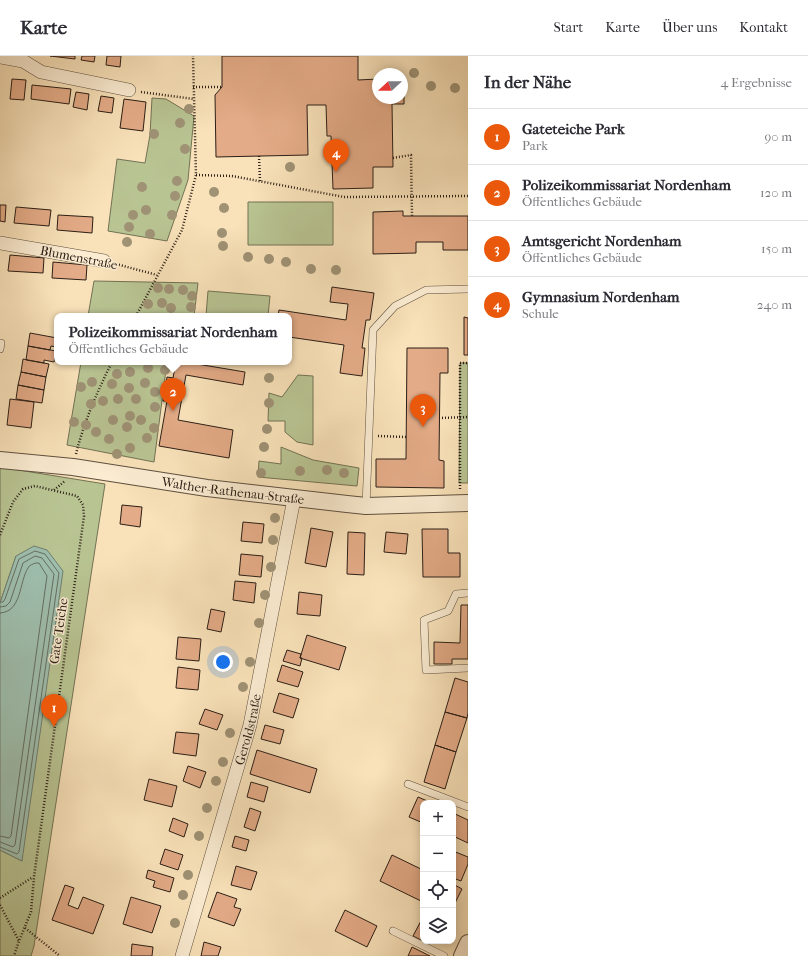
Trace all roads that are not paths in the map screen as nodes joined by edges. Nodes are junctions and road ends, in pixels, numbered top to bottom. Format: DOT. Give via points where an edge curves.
graph roads {
  1 [pos="0,57"];
  2 [pos="129,90"];
  3 [pos="0,243"];
  4 [pos="104,261"];
  5 [pos="468,289"];
  6 [pos="0,460"];
  7 [pos="294,499"];
  8 [pos="464,503"];
  9 [pos="366,506"];
  10 [pos="468,593"];
  11 [pos="468,668"];
  12 [pos="408,784"];
  13 [pos="468,807"];
  14 [pos="393,931"];
  15 [pos="468,943"];
  16 [pos="182,956"];
  17 [pos="444,956"];
  18 [pos="462,956"];
  1 -- 2 [label="street" via="23,61 41,72"];
  3 -- 4 [label="street, Blumenstraße"];
  5 -- 9 [label="lane" via="426,290 396,306 373,330"];
  6 -- 7 [label="street, Walther-Rathenau-Straße" via="73,467"];
  7 -- 9 [label="street, Walther-Rathenau-Straße"];
  7 -- 16 [label="street, Geroldstraße" via="250,724"];
  8 -- 9 [label="street, Walther-Rathenau-Straße"];
  10 -- 11 [label="lane" via="456,594 448,611 424,620 426,670"];
  12 -- 13 [label="lane"];
  14 -- 17 [label="lane"];
  15 -- 18 [label="street"];
}
